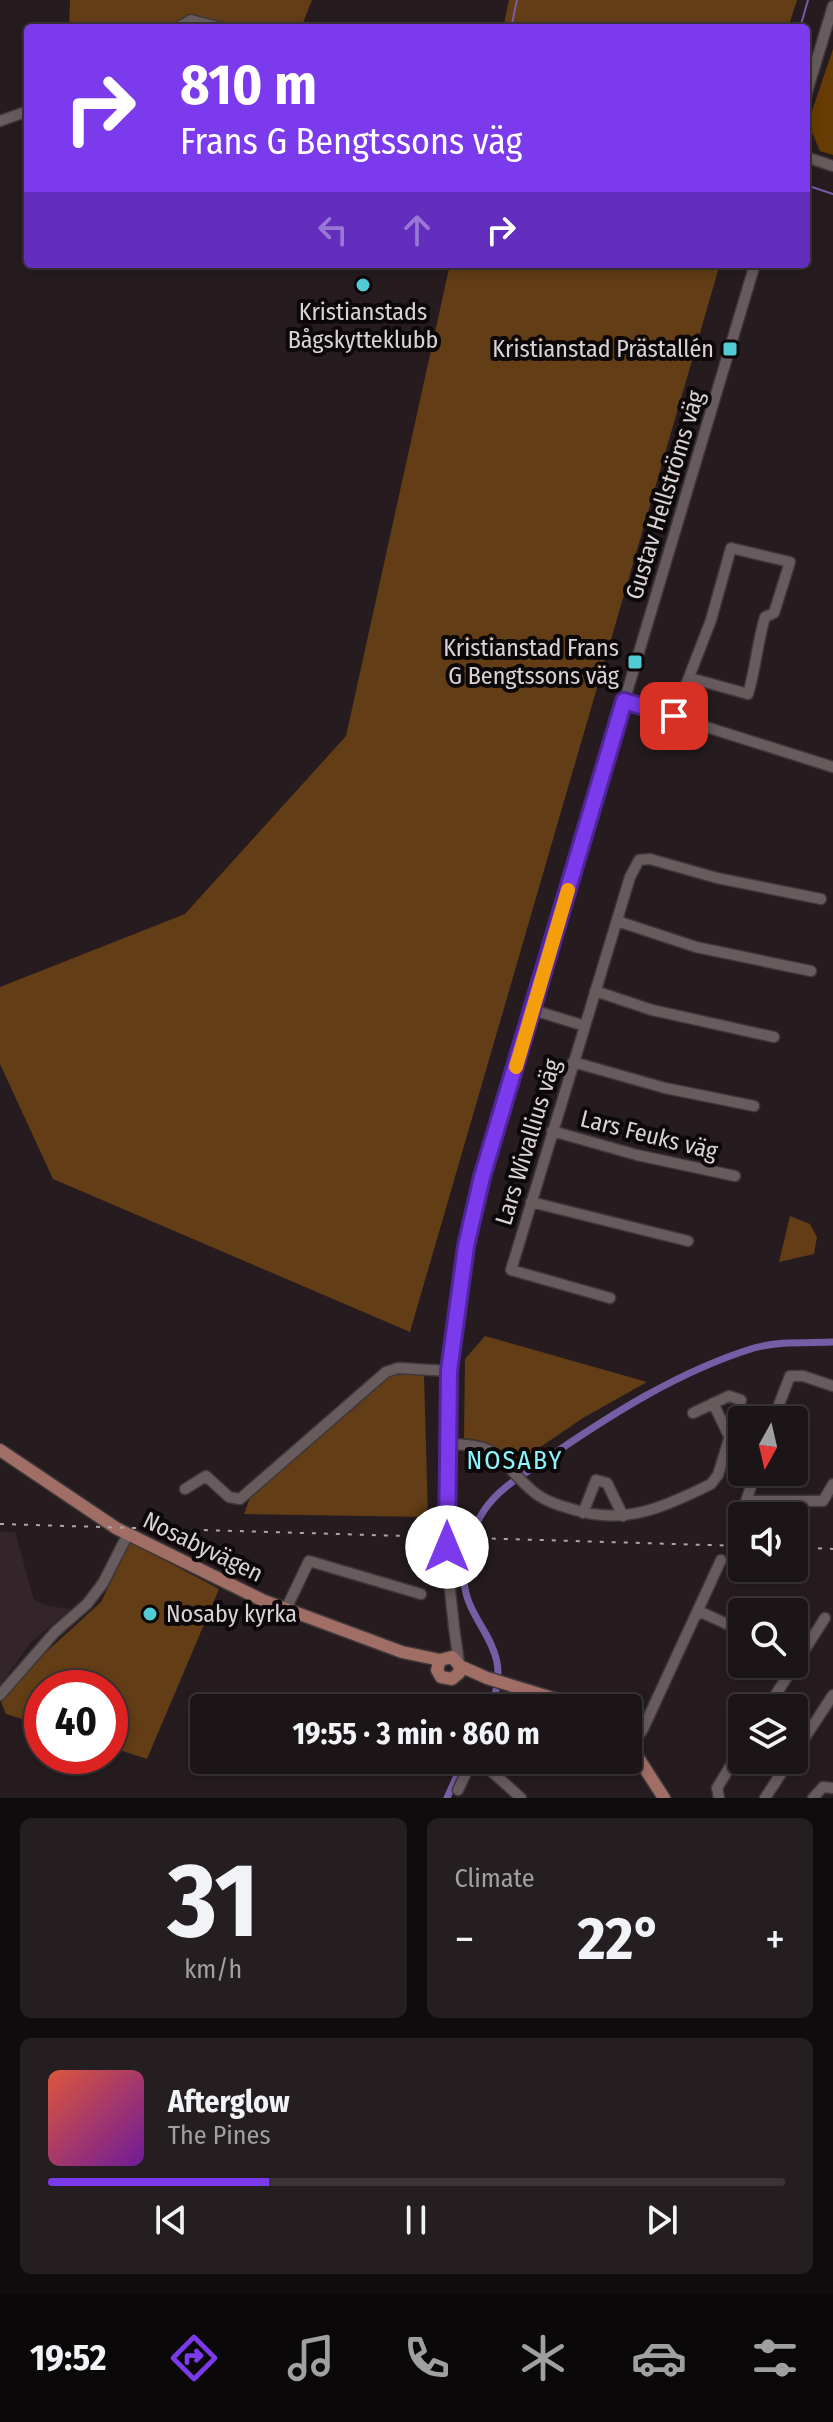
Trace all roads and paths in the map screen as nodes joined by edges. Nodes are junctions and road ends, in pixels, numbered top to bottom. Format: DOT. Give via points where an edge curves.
graph roads {
  1 [pos="833,6"];
  2 [pos="184,24"];
  3 [pos="206,24"];
  4 [pos="810,82"];
  5 [pos="24,112"];
  6 [pos="0,121"];
  7 [pos="810,158"];
  8 [pos="833,166"];
  9 [pos="754,268"];
  10 [pos="690,678"];
  11 [pos="624,701"];
  12 [pos="674,716"];
  13 [pos="833,767"];
  14 [pos="821,899"];
  15 [pos="617,921"];
  16 [pos="811,971"];
  17 [pos="595,991"];
  18 [pos="533,1010"];
  19 [pos="585,1026"];
  20 [pos="774,1037"];
  21 [pos="573,1062"];
  22 [pos="754,1106"];
  23 [pos="552,1131"];
  24 [pos="735,1176"];
  25 [pos="531,1202"];
  26 [pos="688,1241"];
  27 [pos="610,1298"];
  28 [pos="449,1371"];
  29 [pos="833,1386"];
  30 [pos="713,1403"];
  31 [pos="739,1406"];
  32 [pos="778,1406"];
  33 [pos="693,1413"];
  34 [pos="728,1434"];
  35 [pos="448,1444"];
  36 [pos="728,1444"];
  37 [pos="0,1450"];
  38 [pos="833,1484"];
  39 [pos="751,1486"];
  40 [pos="185,1489"];
  41 [pos="746,1501"];
  42 [pos="583,1513"];
  43 [pos="623,1516"];
  44 [pos="128,1534"];
  45 [pos="721,1560"];
  46 [pos="421,1594"];
  47 [pos="286,1609"];
  48 [pos="697,1614"];
  49 [pos="825,1618"];
  50 [pos="728,1625"];
  51 [pos="808,1641"];
  52 [pos="450,1666"];
  53 [pos="521,1688"];
  54 [pos="516,1694"];
  55 [pos="540,1694"];
  56 [pos="0,1695"];
  57 [pos="833,1695"];
  58 [pos="829,1709"];
  59 [pos="642,1730"];
  60 [pos="808,1736"];
  61 [pos="642,1763"];
  62 [pos="728,1770"];
  63 [pos="468,1774"];
  64 [pos="492,1774"];
  65 [pos="781,1774"];
  66 [pos="833,1788"];
  67 [pos="458,1790"];
  68 [pos="521,1798"];
  69 [pos="664,1798"];
  70 [pos="719,1798"];
  71 [pos="765,1798"];
  72 [pos="813,1798"];
  1 -- 4 [label="street"];
  2 -- 3 [label="street"];
  5 -- 6 [label="street"];
  7 -- 8 [label="street"];
  9 -- 11 [label="street, Gustav Hellströms väg"];
  10 -- 10 [label="street" via="731,548 790,562 774,613 765,617 748,694"];
  10 -- 12 [label="street"];
  11 -- 12 [label="street"];
  11 -- 18 [label="street, Gustav Hellströms väg"];
  12 -- 13 [label="street"];
  14 -- 15 [label="street, Lars Wivallius väg" via="644,858 634,867"];
  15 -- 16 [label="street" via="696,947"];
  15 -- 17 [label="street, Lars Wivallius väg"];
  17 -- 19 [label="street, Lars Wivallius väg"];
  17 -- 20 [label="street" via="652,1010"];
  18 -- 19 [label="street"];
  18 -- 28 [label="street, Gustav Hellströms väg" via="482,1177 466,1246"];
  19 -- 21 [label="street, Lars Wivallius väg"];
  21 -- 22 [label="street"];
  21 -- 23 [label="street, Lars Wivallius väg"];
  23 -- 24 [label="street, Lars Feuks väg"];
  23 -- 25 [label="street, Lars Wivallius väg"];
  25 -- 26 [label="street"];
  25 -- 27 [label="street, Lars Wivallius väg" via="511,1270"];
  28 -- 35 [label="street, Gustav Hellströms väg"];
  28 -- 40 [label="street" via="386,1372 240,1499 229,1497 206,1476"];
  29 -- 32 [label="street" via="790,1376"];
  30 -- 31 [label="street" via="729,1396 741,1400"];
  30 -- 33 [label="street"];
  30 -- 34 [label="street"];
  35 -- 42 [label="street" via="494,1450 544,1499"];
  35 -- 52 [label="street, Gustav Hellströms väg"];
  36 -- 43 [label="street" via="711,1484 652,1512"];
  37 -- 44 [label="main road, Nosabyvägen"];
  38 -- 41 [label="street" via="823,1501"];
  39 -- 41 [label="street"];
  42 -- 43 [label="street"];
  42 -- 43 [label="street" via="591,1486 602,1480"];
  44 -- 47 [label="main road, Nosabyvägen"];
  44 -- 56 [label="street" via="87,1604"];
  45 -- 48 [label="street"];
  46 -- 47 [label="street" via="309,1561"];
  47 -- 52 [label="main road, Nosabyvägen"];
  48 -- 50 [label="street"];
  48 -- 59 [label="street"];
  49 -- 51 [label="street"];
  52 -- 53 [label="main road, Nosabyvägen"];
  53 -- 54 [label="street"];
  53 -- 55 [label="main road, Nosabyvägen"];
  57 -- 58 [label="street"];
  58 -- 60 [label="street"];
  61 -- 69 [label="main road"];
  62 -- 70 [label="street" via="717,1788"];
  63 -- 67 [label="street"];
  64 -- 68 [label="street"];
  65 -- 71 [label="street"];
  66 -- 72 [label="street" via="823,1787"];
}
